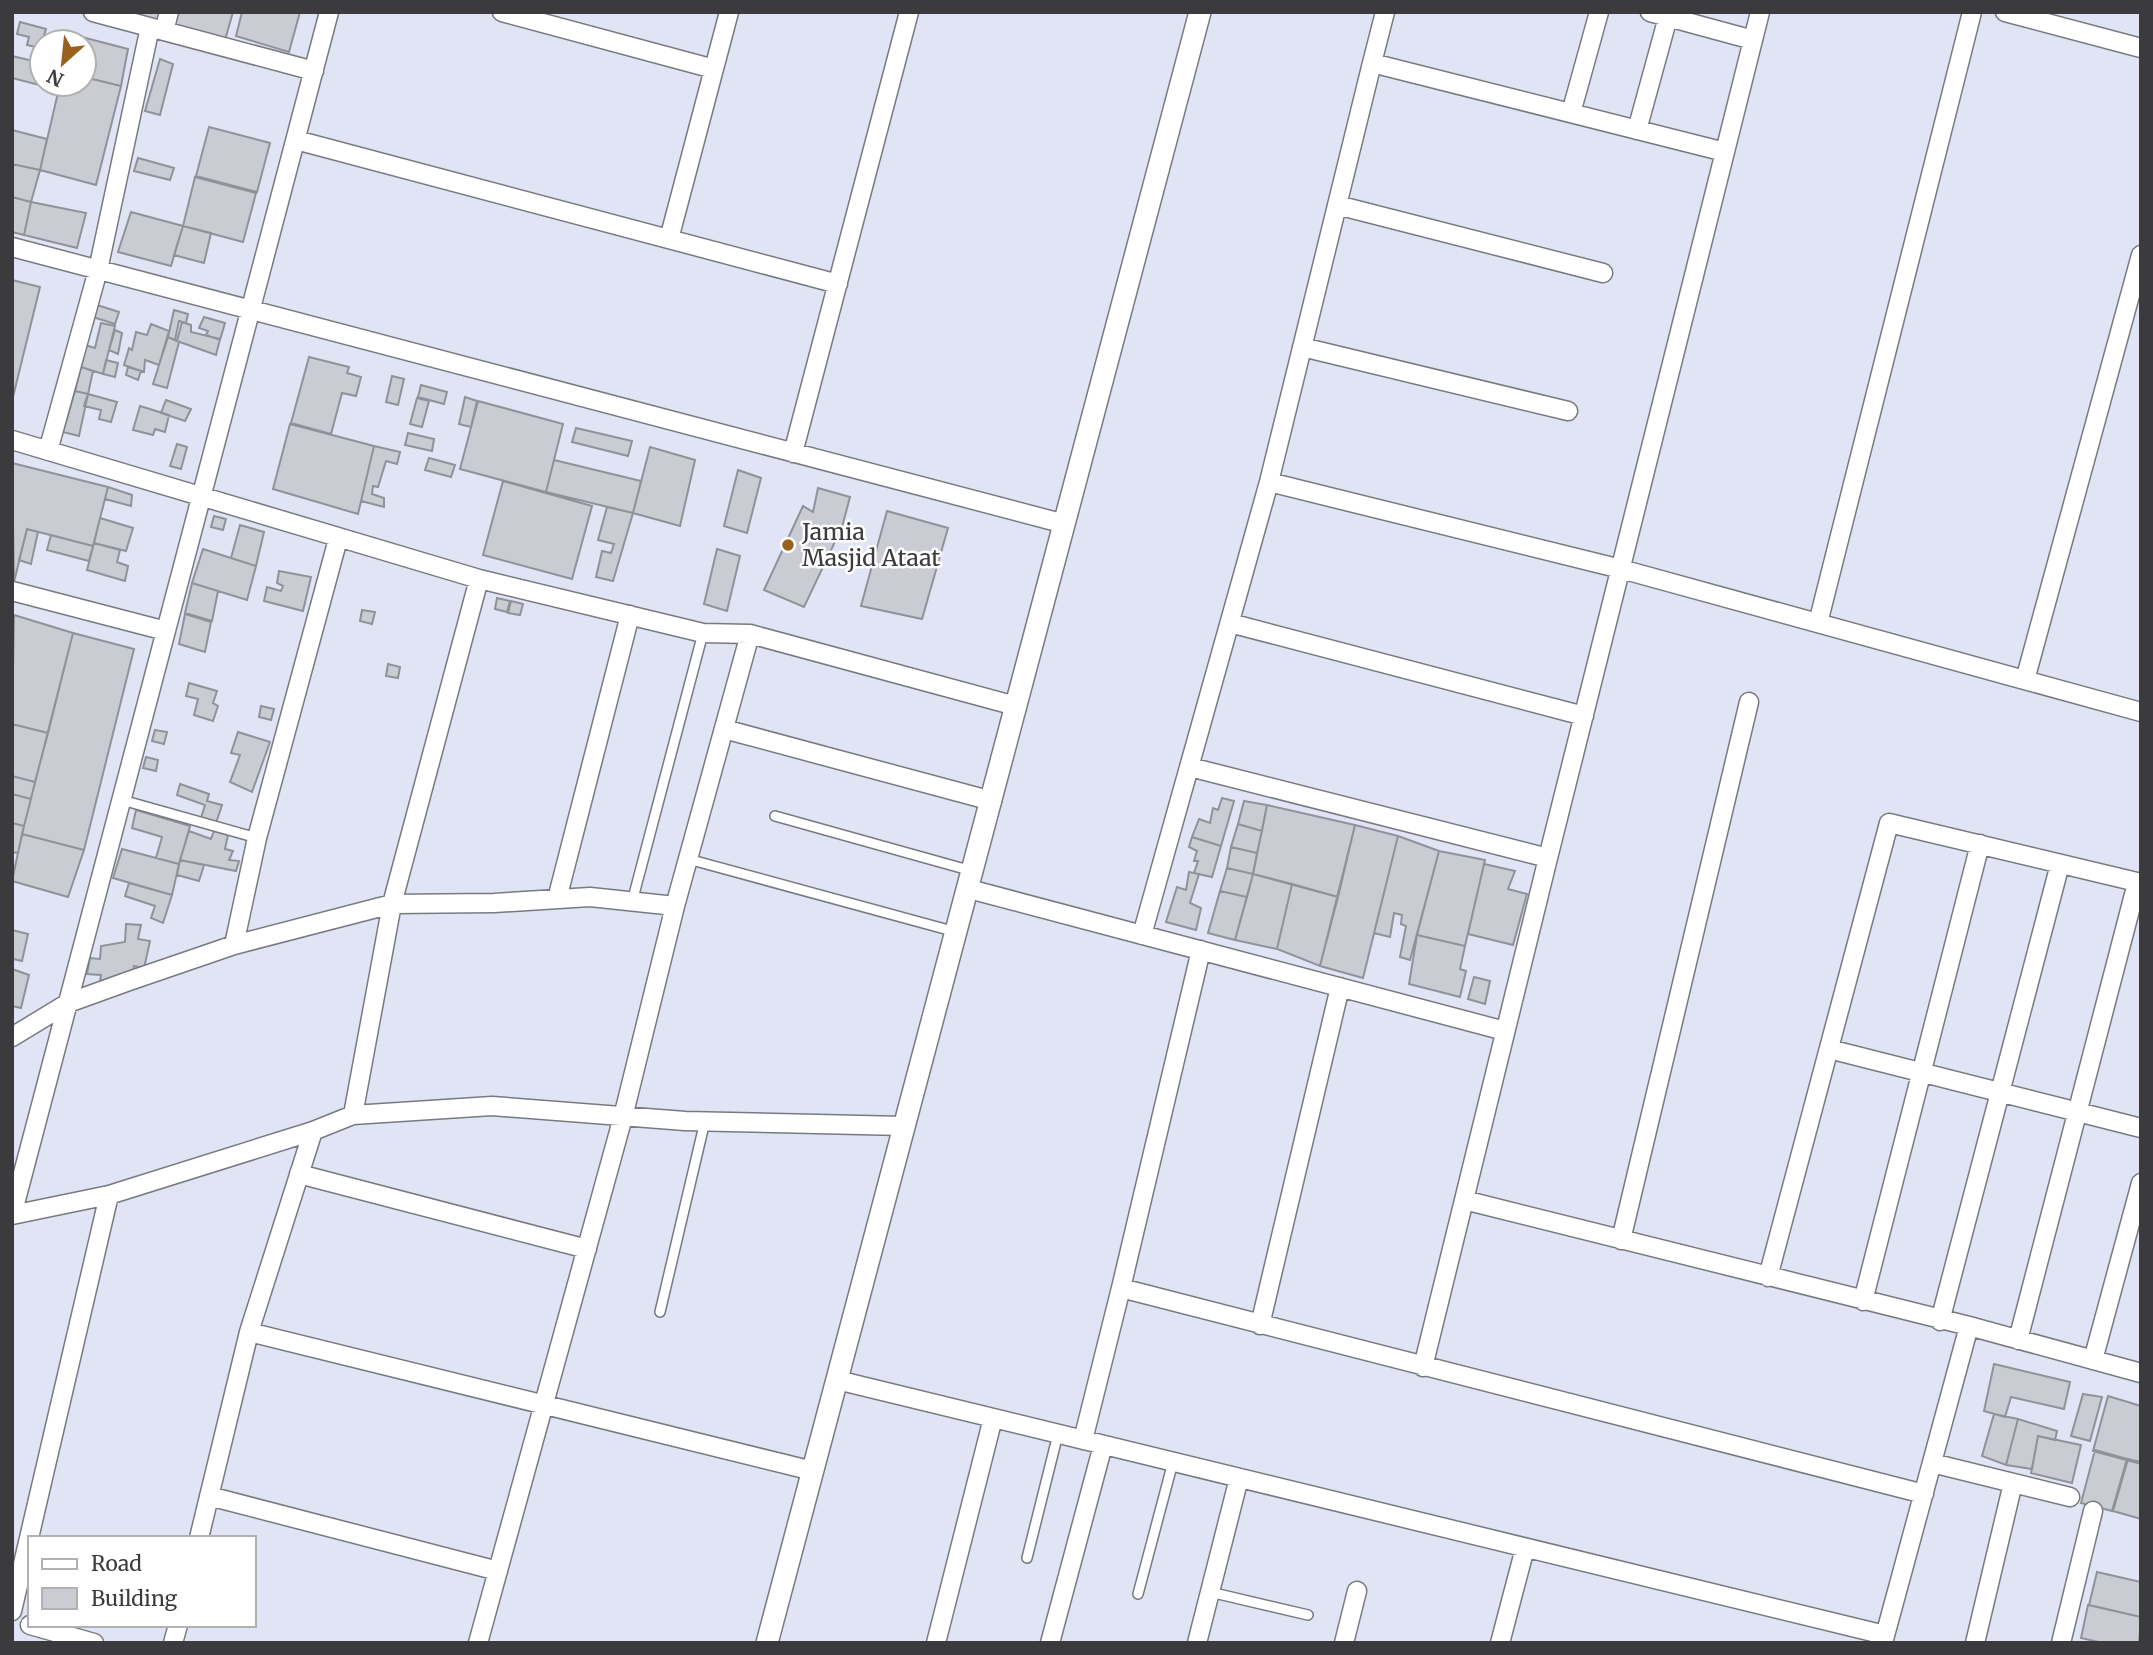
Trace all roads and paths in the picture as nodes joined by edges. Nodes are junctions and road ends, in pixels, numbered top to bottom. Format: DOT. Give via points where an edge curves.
graph roads {
  1 [pos="93,12"];
  2 [pos="169,12"];
  3 [pos="329,12"];
  4 [pos="502,12"];
  5 [pos="729,12"];
  6 [pos="909,12"];
  7 [pos="1200,12"];
  8 [pos="1385,12"];
  9 [pos="1599,12"];
  10 [pos="1650,12"];
  11 [pos="1760,12"];
  12 [pos="1972,12"];
  13 [pos="2005,12"];
  14 [pos="1668,17"];
  15 [pos="157,29"];
  16 [pos="1753,40"];
  17 [pos="2141,48"];
  18 [pos="1372,63"];
  19 [pos="714,69"];
  20 [pos="314,71"];
  21 [pos="1571,113"];
  22 [pos="1637,130"];
  23 [pos="296,140"];
  24 [pos="1725,152"];
  25 [pos="1337,205"];
  26 [pos="669,239"];
  27 [pos="12,247"];
  28 [pos="2141,255"];
  29 [pos="98,270"];
  30 [pos="1603,273"];
  31 [pos="838,284"];
  32 [pos="251,310"];
  33 [pos="1302,347"];
  34 [pos="1568,411"];
  35 [pos="12,440"];
  36 [pos="48,451"];
  37 [pos="793,453"];
  38 [pos="1269,482"];
  39 [pos="202,499"];
  40 [pos="1065,524"];
  41 [pos="338,539"];
  42 [pos="1621,569"];
  43 [pos="479,579"];
  44 [pos="12,591"];
  45 [pos="630,615"];
  46 [pos="1230,622"];
  47 [pos="1818,623"];
  48 [pos="166,631"];
  49 [pos="703,633"];
  50 [pos="750,634"];
  51 [pos="2025,680"];
  52 [pos="1749,702"];
  53 [pos="1016,706"];
  54 [pos="2141,712"];
  55 [pos="1584,716"];
  56 [pos="724,729"];
  57 [pos="1190,767"];
  58 [pos="122,800"];
  59 [pos="992,801"];
  60 [pos="775,816"];
  61 [pos="257,838"];
  62 [pos="1980,844"];
  63 [pos="1548,858"];
  64 [pos="688,859"];
  65 [pos="2060,864"];
  66 [pos="971,880"];
  67 [pos="2139,883"];
  68 [pos="557,899"];
  69 [pos="632,901"];
  70 [pos="392,904"];
  71 [pos="675,906"];
  72 [pos="957,932"];
  73 [pos="1142,935"];
  74 [pos="234,945"];
  75 [pos="1201,950"];
  76 [pos="1340,987"];
  77 [pos="68,1003"];
  78 [pos="1506,1031"];
  79 [pos="12,1037"];
  80 [pos="1829,1048"];
  81 [pos="1922,1072"];
  82 [pos="2000,1092"];
  83 [pos="2077,1112"];
  84 [pos="353,1115"];
  85 [pos="623,1117"];
  86 [pos="705,1121"];
  87 [pos="905,1126"];
  88 [pos="2141,1128"];
  89 [pos="313,1131"];
  90 [pos="299,1174"];
  91 [pos="2141,1183"];
  92 [pos="108,1195"];
  93 [pos="1464,1200"];
  94 [pos="12,1215"];
  95 [pos="1621,1240"];
  96 [pos="587,1249"];
  97 [pos="1768,1277"];
  98 [pos="1121,1288"];
  99 [pos="1863,1301"];
  100 [pos="660,1312"];
  101 [pos="1940,1321"];
  102 [pos="1260,1325"];
  103 [pos="1969,1326"];
  104 [pos="250,1332"];
  105 [pos="2018,1340"];
  106 [pos="2093,1360"];
  107 [pos="1423,1367"];
  108 [pos="2141,1373"];
  109 [pos="837,1380"];
  110 [pos="544,1404"];
  111 [pos="993,1418"];
  112 [pos="1058,1434"];
  113 [pos="1083,1440"];
  114 [pos="1103,1445"];
  115 [pos="1173,1461"];
  116 [pos="1932,1463"];
  117 [pos="813,1471"];
  118 [pos="1239,1478"];
  119 [pos="2013,1483"];
  120 [pos="1924,1494"];
  121 [pos="209,1496"];
  122 [pos="2070,1497"];
  123 [pos="2093,1511"];
  124 [pos="29,1536"];
  125 [pos="199,1536"];
  126 [pos="28,1542"];
  127 [pos="1525,1548"];
  128 [pos="1027,1558"];
  129 [pos="498,1571"];
  130 [pos="1357,1591"];
  131 [pos="1210,1592"];
  132 [pos="1138,1594"];
  133 [pos="12,1611"];
  134 [pos="1308,1615"];
  135 [pos="37,1627"];
  136 [pos="1884,1639"];
  137 [pos="94,1643"];
  138 [pos="478,1643"];
  139 [pos="767,1643"];
  140 [pos="936,1643"];
  141 [pos="1050,1643"];
  142 [pos="1197,1643"];
  143 [pos="1344,1643"];
  144 [pos="1500,1643"];
  145 [pos="1975,1643"];
  146 [pos="2061,1643"];
  1 -- 15 [label="street"];
  2 -- 15 [label="street"];
  3 -- 20 [label="street"];
  4 -- 19 [label="street"];
  5 -- 19 [label="street"];
  6 -- 31 [label="street"];
  7 -- 40 [label="street"];
  8 -- 18 [label="street"];
  9 -- 21 [label="street"];
  10 -- 14 [label="street"];
  11 -- 16 [label="street"];
  12 -- 47 [label="street"];
  13 -- 17 [label="street"];
  14 -- 16 [label="street"];
  14 -- 22 [label="street"];
  15 -- 20 [label="street"];
  15 -- 29 [label="street"];
  16 -- 24 [label="street"];
  18 -- 21 [label="street"];
  18 -- 25 [label="street"];
  19 -- 26 [label="street"];
  20 -- 23 [label="street"];
  21 -- 22 [label="street"];
  22 -- 24 [label="street"];
  23 -- 26 [label="street"];
  23 -- 32 [label="street"];
  24 -- 42 [label="street"];
  25 -- 30 [label="street"];
  25 -- 33 [label="street"];
  26 -- 31 [label="street"];
  27 -- 29 [label="street"];
  28 -- 51 [label="street"];
  29 -- 32 [label="street"];
  29 -- 36 [label="street"];
  31 -- 37 [label="street"];
  32 -- 37 [label="street"];
  32 -- 39 [label="street"];
  33 -- 34 [label="street"];
  33 -- 38 [label="street"];
  35 -- 36 [label="street"];
  36 -- 39 [label="street"];
  37 -- 40 [label="street"];
  38 -- 42 [label="street"];
  38 -- 46 [label="street"];
  39 -- 41 [label="street"];
  39 -- 48 [label="street"];
  40 -- 53 [label="street"];
  41 -- 43 [label="street"];
  41 -- 61 [label="street"];
  42 -- 47 [label="street"];
  42 -- 55 [label="street"];
  43 -- 45 [label="street"];
  43 -- 70 [label="street"];
  44 -- 48 [label="street"];
  45 -- 49 [label="street"];
  45 -- 68 [label="street"];
  46 -- 55 [label="street"];
  46 -- 57 [label="street"];
  47 -- 51 [label="street"];
  48 -- 58 [label="street"];
  49 -- 50 [label="street"];
  49 -- 69 [label="lane"];
  50 -- 53 [label="street"];
  50 -- 56 [label="street"];
  51 -- 54 [label="street"];
  52 -- 95 [label="street"];
  53 -- 59 [label="street"];
  55 -- 63 [label="street"];
  56 -- 59 [label="street"];
  56 -- 64 [label="street"];
  57 -- 63 [label="street"];
  57 -- 73 [label="street"];
  58 -- 61 [label="lane"];
  58 -- 77 [label="street"];
  59 -- 66 [label="street"];
  60 -- 66 [label="lane"];
  61 -- 74 [label="street"];
  62 -- 65 [label="street"];
  62 -- 80 [label="street" via="1889,823"];
  62 -- 81 [label="street"];
  63 -- 78 [label="street"];
  64 -- 71 [label="street"];
  64 -- 72 [label="lane"];
  65 -- 67 [label="street"];
  65 -- 82 [label="street"];
  66 -- 72 [label="street"];
  66 -- 73 [label="street"];
  67 -- 83 [label="street"];
  68 -- 69 [label="street"];
  68 -- 70 [label="street"];
  69 -- 71 [label="street"];
  70 -- 74 [label="street"];
  70 -- 84 [label="street"];
  71 -- 85 [label="street"];
  72 -- 87 [label="street"];
  73 -- 75 [label="street"];
  74 -- 77 [label="street"];
  75 -- 76 [label="street"];
  75 -- 98 [label="street"];
  76 -- 78 [label="street"];
  76 -- 102 [label="street"];
  77 -- 79 [label="street"];
  77 -- 94 [label="street"];
  78 -- 93 [label="street"];
  80 -- 81 [label="street"];
  80 -- 97 [label="street"];
  81 -- 82 [label="street"];
  81 -- 99 [label="street"];
  82 -- 83 [label="street"];
  82 -- 101 [label="street"];
  83 -- 88 [label="street"];
  83 -- 105 [label="street"];
  84 -- 85 [label="street" via="492,1106"];
  84 -- 89 [label="street"];
  85 -- 86 [label="street"];
  85 -- 96 [label="street"];
  86 -- 87 [label="street"];
  86 -- 100 [label="lane"];
  87 -- 109 [label="street"];
  89 -- 90 [label="street"];
  89 -- 92 [label="street"];
  90 -- 96 [label="street"];
  90 -- 104 [label="street"];
  91 -- 106 [label="street"];
  92 -- 94 [label="street"];
  92 -- 124 [label="street"];
  93 -- 95 [label="street"];
  93 -- 107 [label="street"];
  95 -- 97 [label="street"];
  96 -- 110 [label="street"];
  97 -- 99 [label="street"];
  98 -- 102 [label="street"];
  98 -- 113 [label="street"];
  99 -- 101 [label="street"];
  101 -- 103 [label="street"];
  102 -- 107 [label="street"];
  103 -- 105 [label="street"];
  103 -- 116 [label="street"];
  104 -- 110 [label="street"];
  104 -- 121 [label="street"];
  105 -- 106 [label="street"];
  106 -- 108 [label="street"];
  107 -- 120 [label="street"];
  109 -- 111 [label="street"];
  109 -- 117 [label="street"];
  110 -- 117 [label="street"];
  110 -- 129 [label="street"];
  111 -- 112 [label="street"];
  111 -- 140 [label="street"];
  112 -- 113 [label="street"];
  112 -- 128 [label="lane"];
  113 -- 114 [label="street"];
  114 -- 115 [label="street"];
  114 -- 141 [label="street"];
  115 -- 118 [label="street"];
  115 -- 132 [label="lane"];
  116 -- 119 [label="street"];
  116 -- 120 [label="street"];
  117 -- 139 [label="street"];
  118 -- 127 [label="street"];
  118 -- 131 [label="street"];
  119 -- 122 [label="street"];
  119 -- 145 [label="street"];
  120 -- 136 [label="street"];
  121 -- 125 [label="street"];
  121 -- 129 [label="street"];
  123 -- 146 [label="street"];
  126 -- 133 [label="street"];
  127 -- 136 [label="street"];
  127 -- 144 [label="street"];
  129 -- 138 [label="street"];
  130 -- 143 [label="street"];
  131 -- 134 [label="lane"];
  131 -- 142 [label="street"];
  135 -- 137 [label="street"];
}
